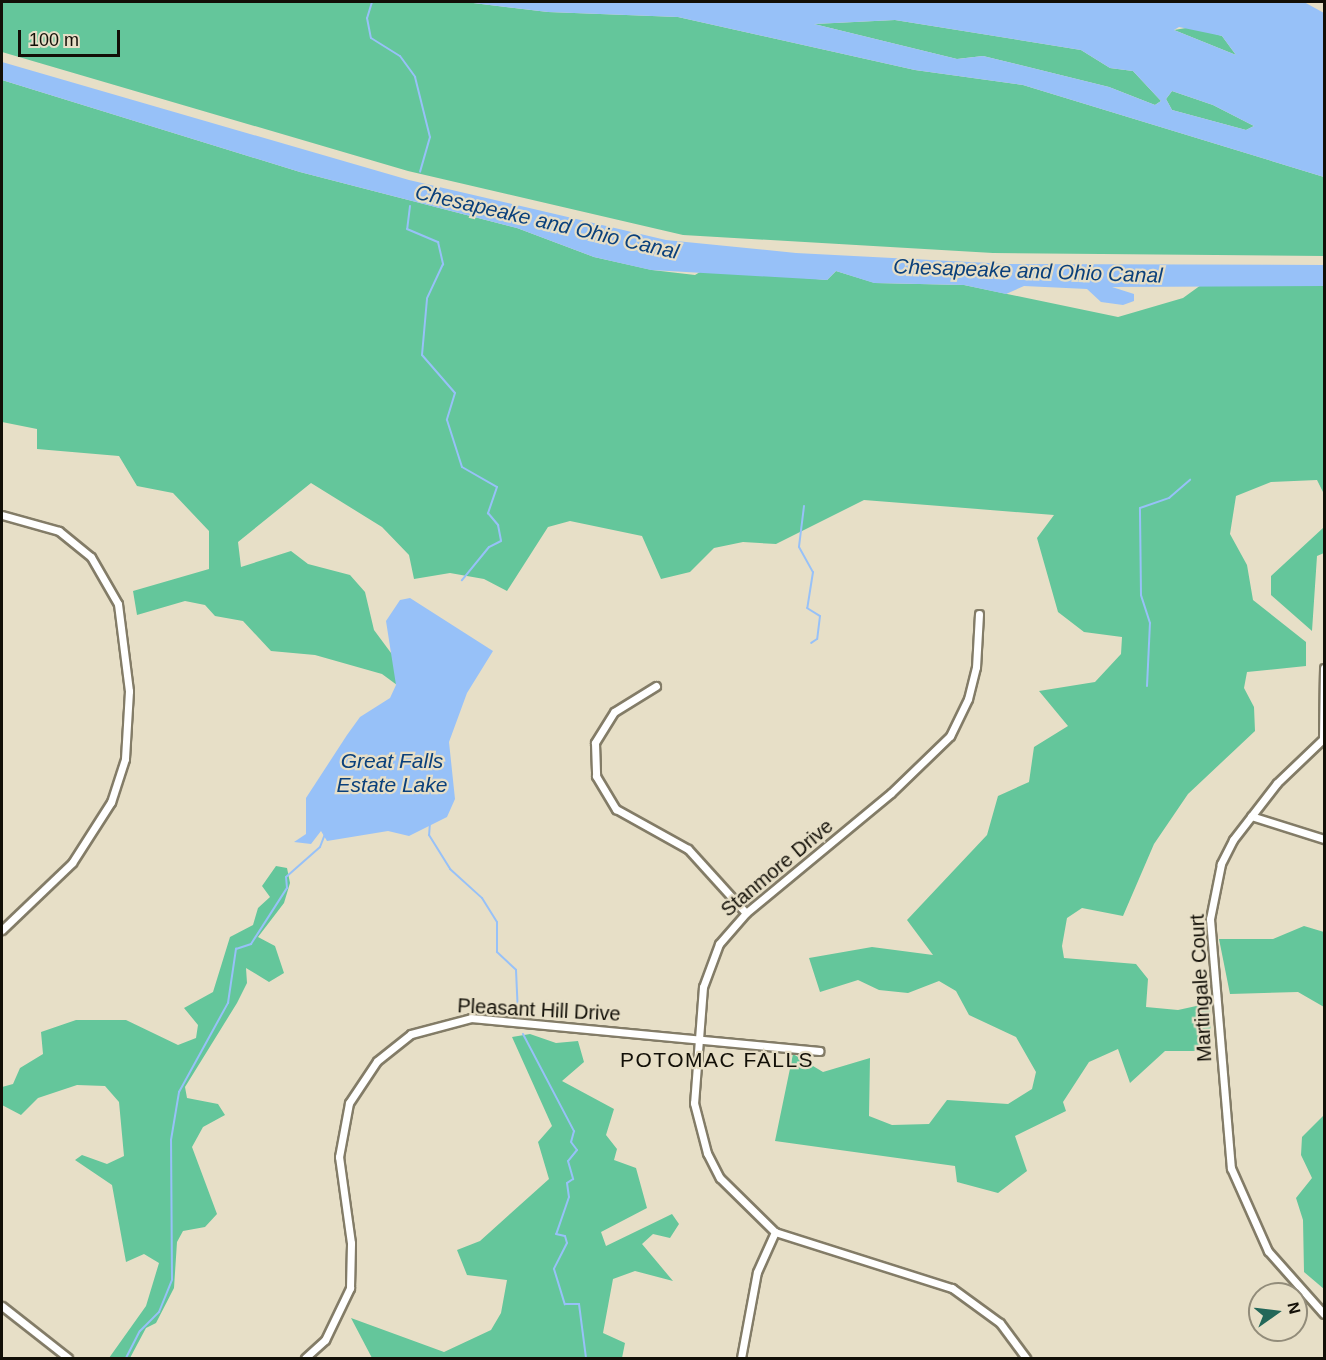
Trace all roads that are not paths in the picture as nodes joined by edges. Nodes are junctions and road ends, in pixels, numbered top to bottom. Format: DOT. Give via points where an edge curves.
graph roads {
  1 [pos="2,515"];
  2 [pos="979,614"];
  3 [pos="1324,668"];
  4 [pos="656,686"];
  5 [pos="1251,816"];
  6 [pos="1324,839"];
  7 [pos="746,913"];
  8 [pos="2,930"];
  9 [pos="697,1036"];
  10 [pos="819,1051"];
  11 [pos="775,1232"];
  12 [pos="2,1305"];
  13 [pos="1324,1314"];
  14 [pos="68,1359"];
  15 [pos="305,1359"];
  16 [pos="741,1359"];
  17 [pos="1026,1359"];
  1 -- 8 [label="street" via="59,531 91,558 118,605 129,691 125,759 111,802 72,862"];
  2 -- 7 [label="street, Stanmore Drive" via="977,664 968,699 950,736 899,786"];
  3 -- 5 [label="street, Martingale Court" via="1323,739"];
  4 -- 7 [label="street" via="614,712 595,743 596,776 616,809 688,849"];
  5 -- 6 [label="street"];
  5 -- 13 [label="street, Martingale Court" via="1221,864 1210,919 1222,1025 1226,1144 1253,1226 1284,1274"];
  7 -- 9 [label="street, Stanmore Drive" via="710,960"];
  9 -- 10 [label="street, Pleasant Hill Drive"];
  9 -- 11 [label="street, Stanmore Drive" via="694,1103 707,1153 740,1203"];
  9 -- 15 [label="street, Pleasant Hill Drive" via="471,1018 431,1026 393,1046 363,1077 343,1123 339,1156 352,1275 341,1314"];
  11 -- 16 [label="street" via="757,1272"];
  11 -- 17 [label="street, Stanmore Drive" via="952,1288 1000,1323"];
  12 -- 14 [label="street"];
}
